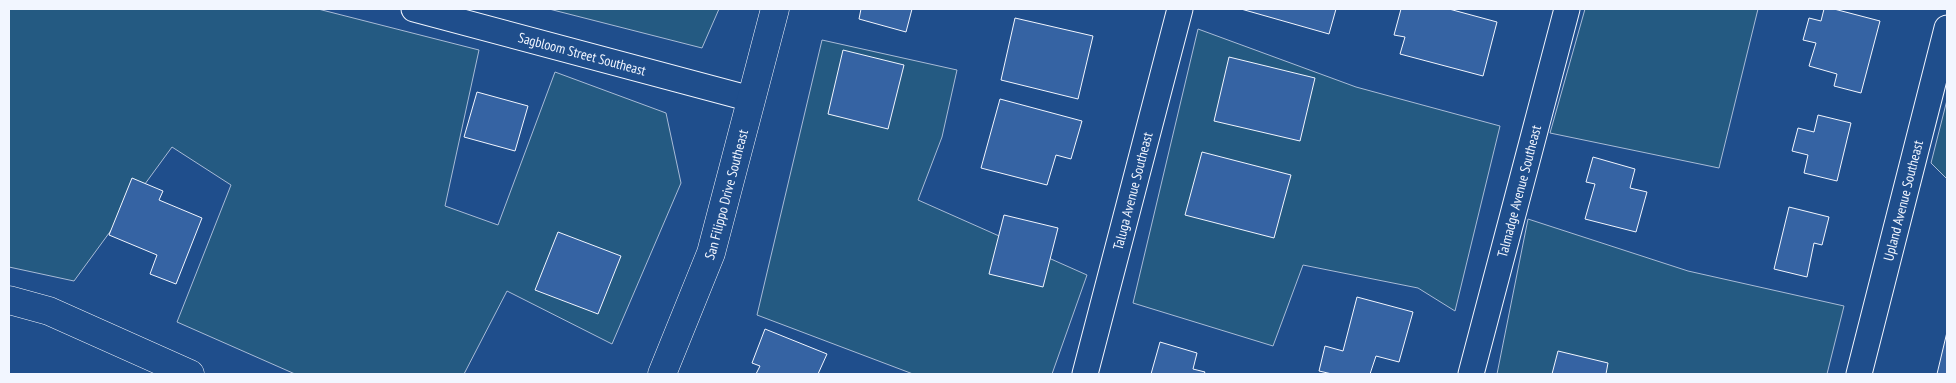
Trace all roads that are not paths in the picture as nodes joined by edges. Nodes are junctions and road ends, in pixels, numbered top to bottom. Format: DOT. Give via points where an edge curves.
graph roads {
  1 [pos="414,9"];
  2 [pos="775,9"];
  3 [pos="1180,9"];
  4 [pos="1567,9"];
  5 [pos="1947,28"];
  6 [pos="751,99"];
  7 [pos="9,300"];
  8 [pos="190,374"];
  9 [pos="662,374"];
  10 [pos="1085,374"];
  11 [pos="1471,374"];
  12 [pos="1859,374"];
  1 -- 6 [label="street, Sagbloom Street Southeast"];
  2 -- 6 [label="street, San Filippo Drive Southeast"];
  3 -- 10 [label="street, Taluga Avenue Southeast"];
  4 -- 11 [label="street, Talmadge Avenue Southeast"];
  5 -- 12 [label="street, Upland Avenue Southeast"];
  6 -- 9 [label="street, San Filippo Drive Southeast" via="711,252"];
  7 -- 8 [label="street" via="49,311"];
}
